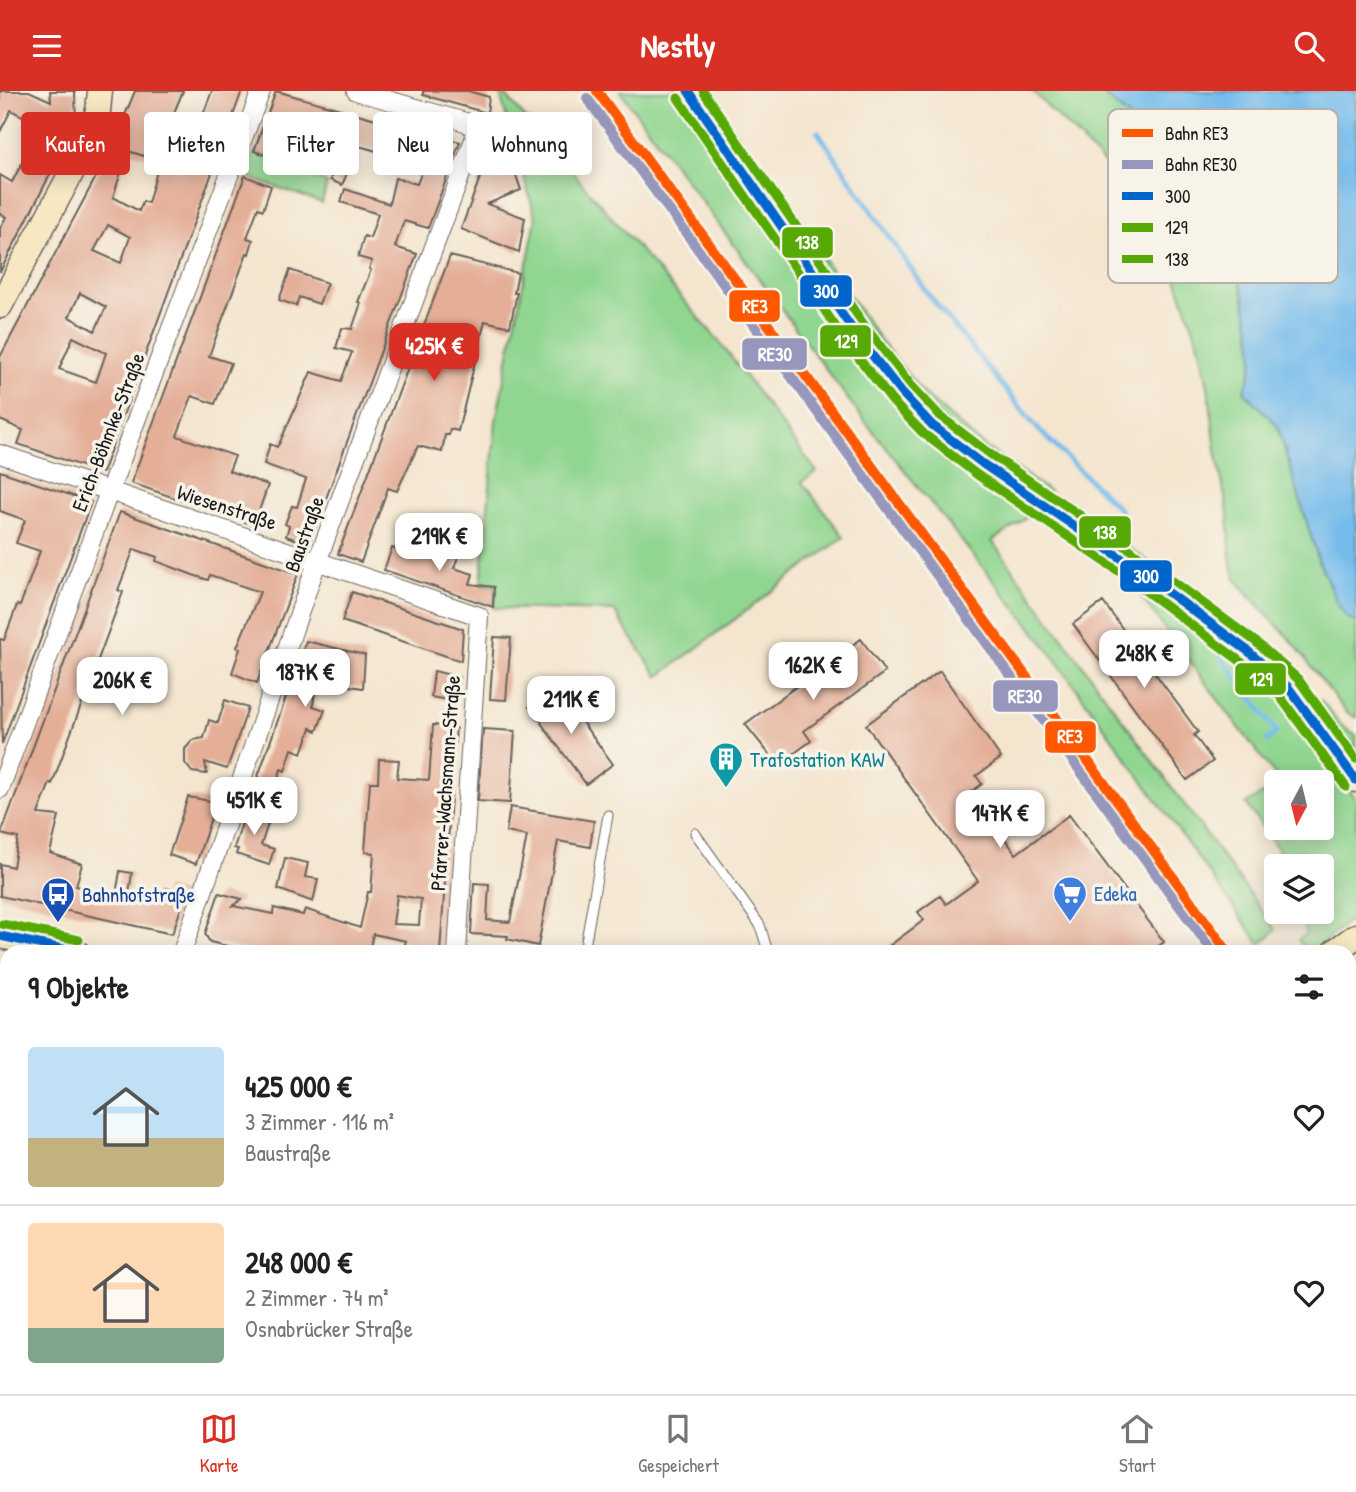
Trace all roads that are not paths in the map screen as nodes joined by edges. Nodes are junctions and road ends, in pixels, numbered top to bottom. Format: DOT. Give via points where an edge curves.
graph roads {
  1 [pos="100,91"];
  2 [pos="261,91"];
  3 [pos="356,91"];
  4 [pos="688,91"];
  5 [pos="0,306"];
  6 [pos="0,454"];
  7 [pos="109,492"];
  8 [pos="317,562"];
  9 [pos="479,617"];
  10 [pos="1356,780"];
  11 [pos="0,789"];
  12 [pos="608,815"];
  13 [pos="695,833"];
  14 [pos="0,936"];
  15 [pos="43,945"];
  16 [pos="184,945"];
  17 [pos="457,945"];
  18 [pos="585,945"];
  19 [pos="766,945"];
  1 -- 5 [label="main road" via="98,111 83,151"];
  2 -- 7 [label="street, Erich-Böhmke-Straße"];
  3 -- 8 [label="street, Baustraße" via="469,123 476,134"];
  4 -- 10 [label="main road" via="863,344 932,425 1248,651 1294,695"];
  6 -- 7 [label="street, Wiesenstraße"];
  7 -- 8 [label="street, Wiesenstraße"];
  7 -- 11 [label="street, Erich-Böhmke-Straße"];
  8 -- 9 [label="street, Wiesenstraße"];
  8 -- 16 [label="street, Baustraße"];
  9 -- 17 [label="street, Pfarrer-Wachsmann-Straße"];
  12 -- 18 [label="lane"];
  13 -- 19 [label="lane" via="760,925"];
  14 -- 15 [label="main road"];
}
